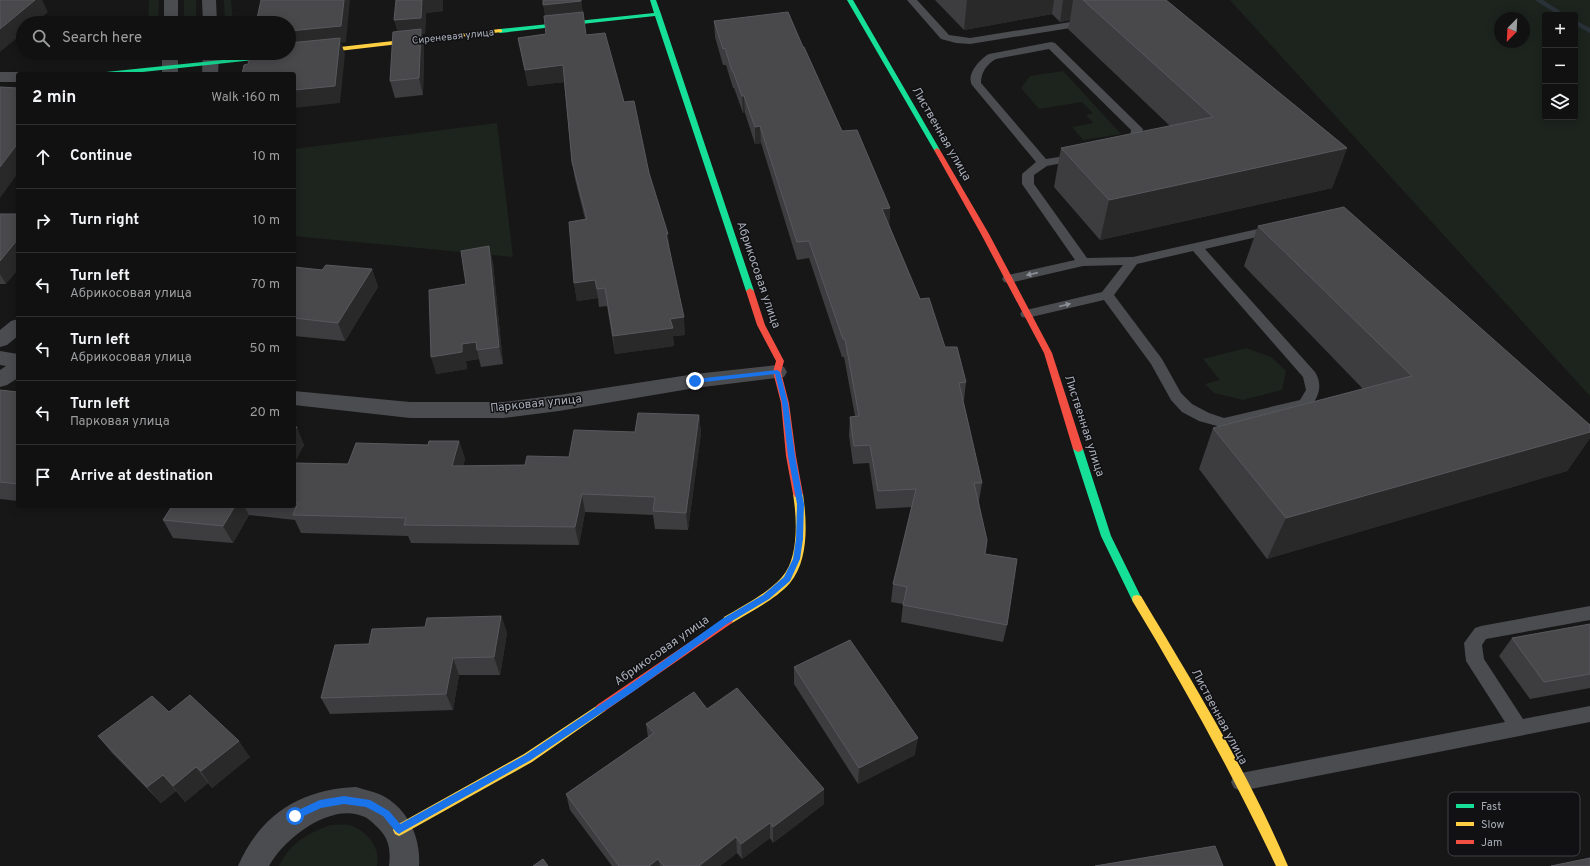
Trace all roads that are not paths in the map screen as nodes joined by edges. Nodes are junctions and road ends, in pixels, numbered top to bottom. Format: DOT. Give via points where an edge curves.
graph roads {
  1 [pos="171,0"];
  2 [pos="209,0"];
  3 [pos="653,0"];
  4 [pos="850,0"];
  5 [pos="912,0"];
  6 [pos="658,14"];
  7 [pos="170,16"];
  8 [pos="210,16"];
  9 [pos="1101,20"];
  10 [pos="307,53"];
  11 [pos="243,60"];
  12 [pos="211,63"];
  13 [pos="170,65"];
  14 [pos="120,72"];
  15 [pos="0,77"];
  16 [pos="16,77"];
  17 [pos="1116,150"];
  18 [pos="1087,155"];
  19 [pos="1043,163"];
  20 [pos="1284,227"];
  21 [pos="1196,247"];
  22 [pos="1133,261"];
  23 [pos="1083,262"];
  24 [pos="1009,279"];
  25 [pos="1106,295"];
  26 [pos="1027,314"];
  27 [pos="16,328"];
  28 [pos="0,340"];
  29 [pos="0,358"];
  30 [pos="16,361"];
  31 [pos="16,369"];
  32 [pos="777,372"];
  33 [pos="0,380"];
  34 [pos="296,398"];
  35 [pos="1590,613"];
  36 [pos="1590,714"];
  37 [pos="1520,728"];
  38 [pos="1240,782"];
  39 [pos="399,830"];
  40 [pos="253,866"];
  41 [pos="404,866"];
  42 [pos="1282,866"];
  1 -- 7 [label="street"];
  2 -- 8 [label="street"];
  3 -- 6 [label="street, Абрикосовая улица"];
  4 -- 24 [label="street, Лиственная улица"];
  5 -- 9 [label="lane" via="945,37 956,40 970,41"];
  6 -- 10 [label="street, Сиреневая улица"];
  6 -- 32 [label="street, Абрикосовая улица" via="760,325 780,361"];
  11 -- 12 [label="street"];
  12 -- 13 [label="street"];
  13 -- 14 [label="street"];
  15 -- 16 [label="street"];
  17 -- 19 [label="lane" via="1135,140 1137,129 1051,45 994,56 985,61 976,75 976,83"];
  18 -- 19 [label="lane"];
  19 -- 23 [label="lane" via="1028,174 1028,184"];
  20 -- 21 [label="lane"];
  21 -- 22 [label="lane"];
  21 -- 25 [label="lane" via="1310,375 1312,394 1305,404 1224,423 1187,408 1176,396 1158,362"];
  22 -- 23 [label="lane"];
  22 -- 25 [label="lane"];
  23 -- 24 [label="lane, one-way"];
  24 -- 26 [label="street, Лиственная улица"];
  26 -- 25 [label="lane, one-way"];
  26 -- 38 [label="street, Лиственная улица" via="1048,353 1106,536 1134,594 1185,678"];
  27 -- 28 [label="street"];
  29 -- 30 [label="street"];
  31 -- 33 [label="street"];
  32 -- 34 [label="street, Парковая улица" via="695,381 503,410 410,410"];
  32 -- 39 [label="street, Абрикосовая улица" via="785,403 800,504 797,559 787,579 766,597 725,622 528,758"];
  35 -- 37 [label="lane" via="1481,633 1473,643 1475,661"];
  36 -- 37 [label="lane"];
  37 -- 38 [label="lane"];
  38 -- 42 [label="street, Лиственная улица"];
  39 -- 40 [label="street" via="386,814 368,803 344,800 320,804 295,816 274,833 257,855"];
  39 -- 41 [label="street" via="404,842"];
}
